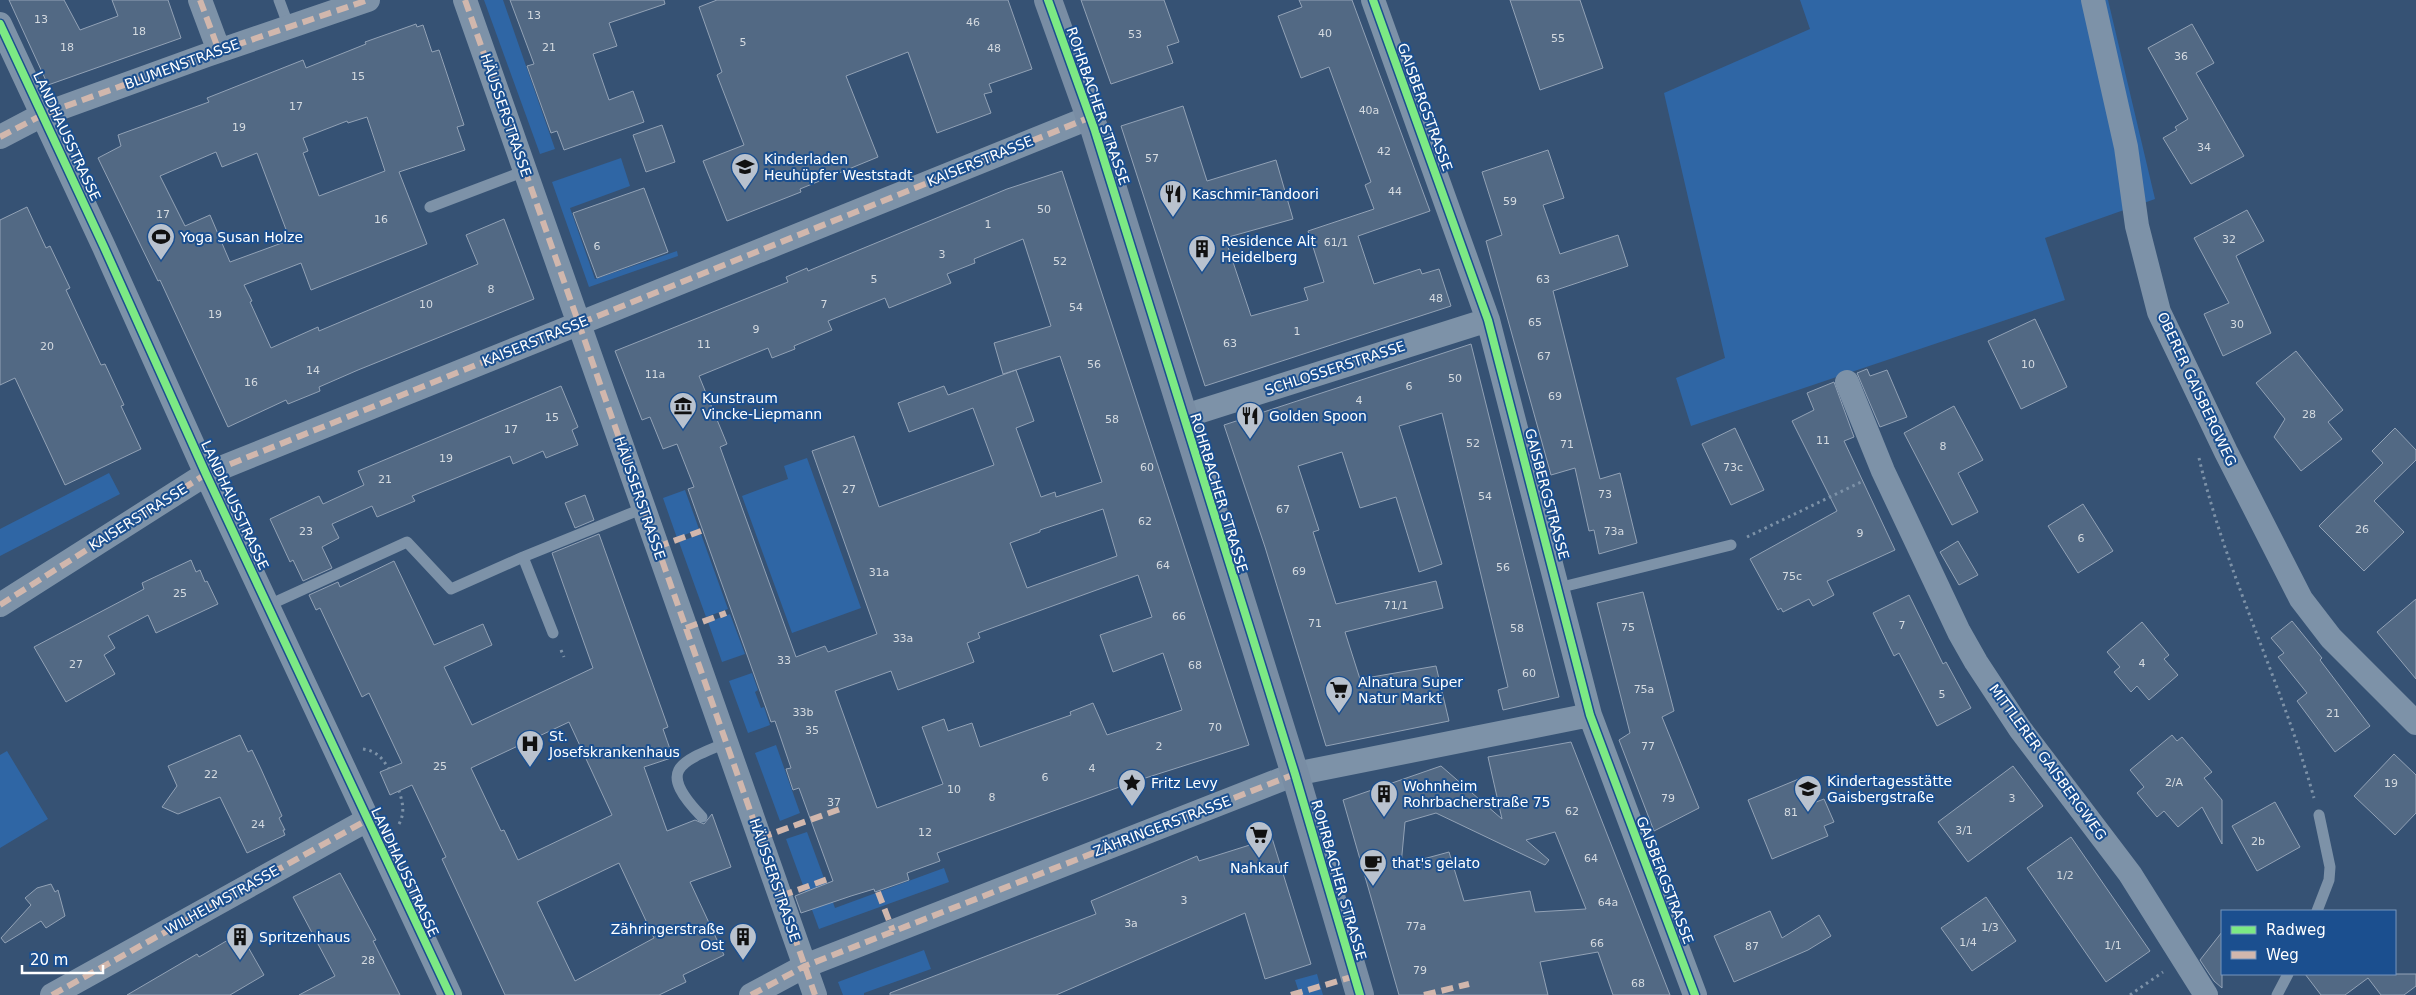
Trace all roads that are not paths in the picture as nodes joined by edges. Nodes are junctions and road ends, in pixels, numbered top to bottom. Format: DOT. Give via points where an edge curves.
graph roads {
  1 [pos="200,0"];
  2 [pos="279,0"];
  3 [pos="368,0"];
  4 [pos="466,0"];
  5 [pos="1048,0"];
  6 [pos="1374,0"];
  7 [pos="2093,0"];
  8 [pos="0,24"];
  9 [pos="289,27"];
  10 [pos="213,53"];
  11 [pos="44,114"];
  12 [pos="1091,117"];
  13 [pos="0,137"];
  14 [pos="525,171"];
  15 [pos="430,207"];
  16 [pos="1488,320"];
  17 [pos="579,324"];
  18 [pos="1847,382"];
  19 [pos="1182,417"];
  20 [pos="206,474"];
  21 [pos="644,508"];
  22 [pos="1731,545"];
  23 [pos="523,556"];
  24 [pos="1558,588"];
  25 [pos="0,605"];
  26 [pos="269,605"];
  27 [pos="553,633"];
  28 [pos="1590,715"];
  29 [pos="2416,723"];
  30 [pos="726,743"];
  31 [pos="1295,774"];
  32 [pos="2319,815"];
  33 [pos="702,817"];
  34 [pos="367,820"];
  35 [pos="2317,910"];
  36 [pos="805,966"];
  37 [pos="2287,975"];
  38 [pos="52,995"];
  39 [pos="450,995"];
  40 [pos="752,995"];
  41 [pos="815,995"];
  42 [pos="1360,995"];
  43 [pos="1695,995"];
  44 [pos="2206,995"];
  45 [pos="2277,995"];
  1 -- 10 [label="street"];
  2 -- 9 [label="lane"];
  3 -- 9 [label="street, BLUMENSTRASSE"];
  4 -- 14 [label="street, HÄUSSERSTRASSE"];
  5 -- 12 [label="main road, ROHRBACHER STRASSE"];
  6 -- 16 [label="street, GAISBERGSTRASSE"];
  7 -- 29 [label="street, OBERER GAISBERGWEG" via="2124,138 2138,226 2159,312 2301,600 2331,638"];
  8 -- 11 [label="street, LANDHAUSSTRASSE"];
  9 -- 10 [label="street, BLUMENSTRASSE"];
  10 -- 11 [label="street, BLUMENSTRASSE"];
  11 -- 13 [label="street, BLUMENSTRASSE"];
  11 -- 20 [label="street, LANDHAUSSTRASSE"];
  12 -- 17 [label="street, KAISERSTRASSE"];
  12 -- 19 [label="main road, ROHRBACHER STRASSE"];
  14 -- 15 [label="lane"];
  14 -- 17 [label="street, HÄUSSERSTRASSE"];
  16 -- 19 [label="street, SCHLOSSERSTRASSE"];
  16 -- 24 [label="street, GAISBERGSTRASSE"];
  17 -- 20 [label="street, KAISERSTRASSE"];
  17 -- 21 [label="street, HÄUSSERSTRASSE"];
  18 -- 44 [label="street, MITTLERER GAISBERGWEG" via="1883,471 1976,662 2020,729 2130,874"];
  19 -- 31 [label="main road, ROHRBACHER STRASSE"];
  20 -- 25 [label="street, KAISERSTRASSE"];
  20 -- 26 [label="street, LANDHAUSSTRASSE"];
  21 -- 23 [label="lane"];
  21 -- 30 [label="street, HÄUSSERSTRASSE"];
  22 -- 24 [label="lane"];
  23 -- 26 [label="lane" via="451,588 407,542"];
  23 -- 27 [label="lane"];
  24 -- 28 [label="street, GAISBERGSTRASSE"];
  26 -- 34 [label="street, LANDHAUSSTRASSE"];
  28 -- 31 [label="street, ZÄHRINGERSTRASSE"];
  28 -- 43 [label="street, GAISBERGSTRASSE"];
  30 -- 33 [label="lane" via="691,757 678,770 677,784 684,798"];
  30 -- 36 [label="street, HÄUSSERSTRASSE"];
  31 -- 36 [label="street, ZÄHRINGERSTRASSE"];
  31 -- 42 [label="main road, ROHRBACHER STRASSE"];
  32 -- 35 [label="lane" via="2330,868"];
  34 -- 38 [label="street, WILHELMSTRASSE"];
  34 -- 39 [label="street, LANDHAUSSTRASSE"];
  36 -- 40 [label="street, ZÄHRINGERSTRASSE"];
  36 -- 41 [label="street, HÄUSSERSTRASSE"];
  37 -- 45 [label="lane"];
}
